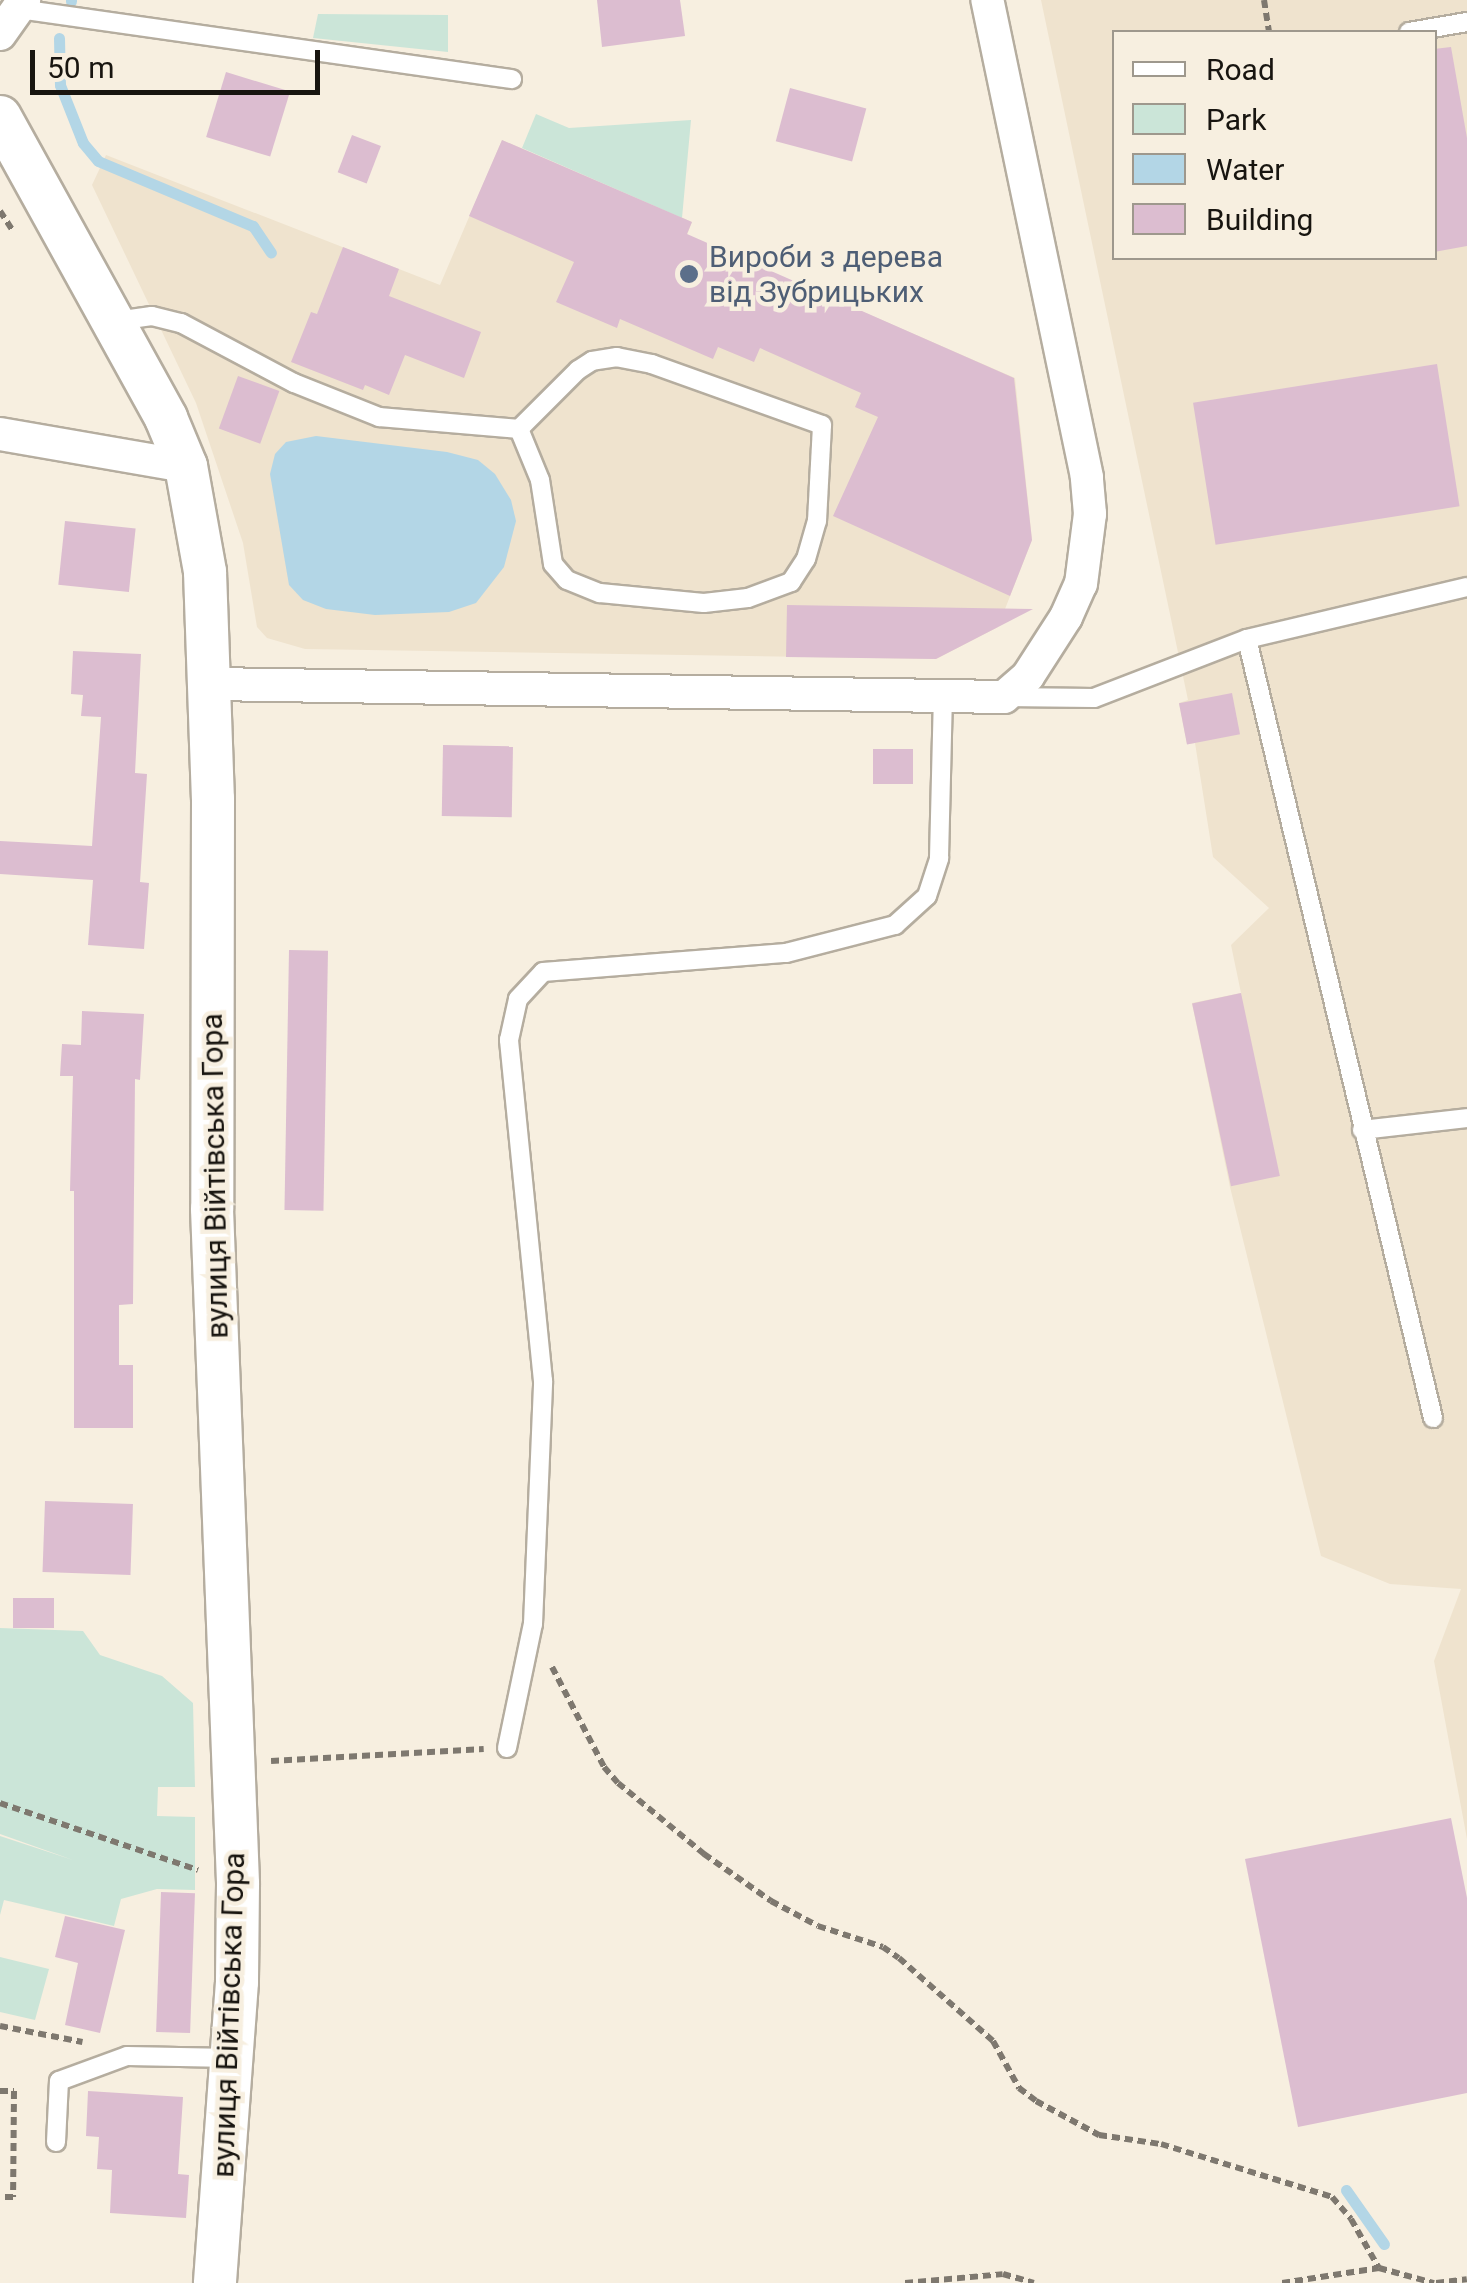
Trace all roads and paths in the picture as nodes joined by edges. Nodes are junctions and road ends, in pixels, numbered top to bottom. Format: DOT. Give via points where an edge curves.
graph roads {
  1 [pos="987,0"];
  2 [pos="1264,0"];
  3 [pos="14,14"];
  4 [pos="1467,22"];
  5 [pos="1269,30"];
  6 [pos="1421,30"];
  7 [pos="512,79"];
  8 [pos="0,117"];
  9 [pos="0,211"];
  10 [pos="20,242"];
  11 [pos="115,321"];
  12 [pos="519,429"];
  13 [pos="0,434"];
  14 [pos="186,466"];
  15 [pos="1467,587"];
  16 [pos="1247,639"];
  17 [pos="212,684"];
  18 [pos="942,696"];
  19 [pos="1004,697"];
  20 [pos="1467,1118"];
  21 [pos="1362,1130"];
  22 [pos="1433,1418"];
  23 [pos="533,1624"];
  24 [pos="507,1748"];
  25 [pos="235,1763"];
  26 [pos="0,1804"];
  27 [pos="238,1884"];
  28 [pos="0,2026"];
  29 [pos="127,2056"];
  30 [pos="232,2058"];
  31 [pos="0,2091"];
  32 [pos="56,2142"];
  33 [pos="0,2197"];
  34 [pos="1380,2268"];
  35 [pos="1467,2279"];
  36 [pos="215,2283"];
  37 [pos="905,2283"];
  38 [pos="1034,2283"];
  39 [pos="1282,2283"];
  40 [pos="1435,2283"];
  1 -- 19 [label="street" via="1090,514 1080,584 1066,617 1028,676"];
  2 -- 5 [label="path"];
  3 -- 7 [label="lane"];
  4 -- 6 [label="lane"];
  8 -- 11 [label="street, вулиця Війтівська Гора"];
  9 -- 10 [label="path"];
  11 -- 12 [label="lane" via="152,316 181,323 294,383 378,417"];
  11 -- 14 [label="street, вулиця Війтівська Гора"];
  12 -- 12 [label="lane" via="540,480 553,564 567,580 600,593 704,603 748,598 791,582 806,559 816,521 822,425 652,364 616,358 578,370"];
  13 -- 14 [label="street"];
  14 -- 17 [label="street, вулиця Війтівська Гора" via="205,572"];
  15 -- 16 [label="lane"];
  16 -- 19 [label="lane" via="1094,698"];
  16 -- 21 [label="lane"];
  17 -- 18 [label="street"];
  17 -- 25 [label="street, вулиця Війтівська Гора" via="212,1209"];
  18 -- 19 [label="street"];
  18 -- 23 [label="lane" via="938,858 928,896 895,925 786,952 544,972 518,999 509,1040 542,1382"];
  20 -- 21 [label="lane"];
  21 -- 22 [label="lane"];
  23 -- 24 [label="lane"];
  23 -- 34 [label="path" via="604,1767 704,1854 796,1915 898,1958 993,2042 1019,2088 1060,2117 1099,2135 1161,2144 1332,2197"];
  24 -- 25 [label="path"];
  25 -- 27 [label="street, вулиця Війтівська Гора"];
  26 -- 27 [label="path"];
  27 -- 30 [label="street, вулиця Війтівська Гора"];
  28 -- 29 [label="path"];
  29 -- 30 [label="lane"];
  29 -- 32 [label="lane" via="59,2080"];
  30 -- 36 [label="street, вулиця Війтівська Гора"];
  31 -- 33 [label="path" via="14,2091 13,2198"];
  34 -- 39 [label="path"];
  34 -- 40 [label="path"];
  35 -- 40 [label="path"];
  37 -- 38 [label="path" via="1003,2274"];
}
